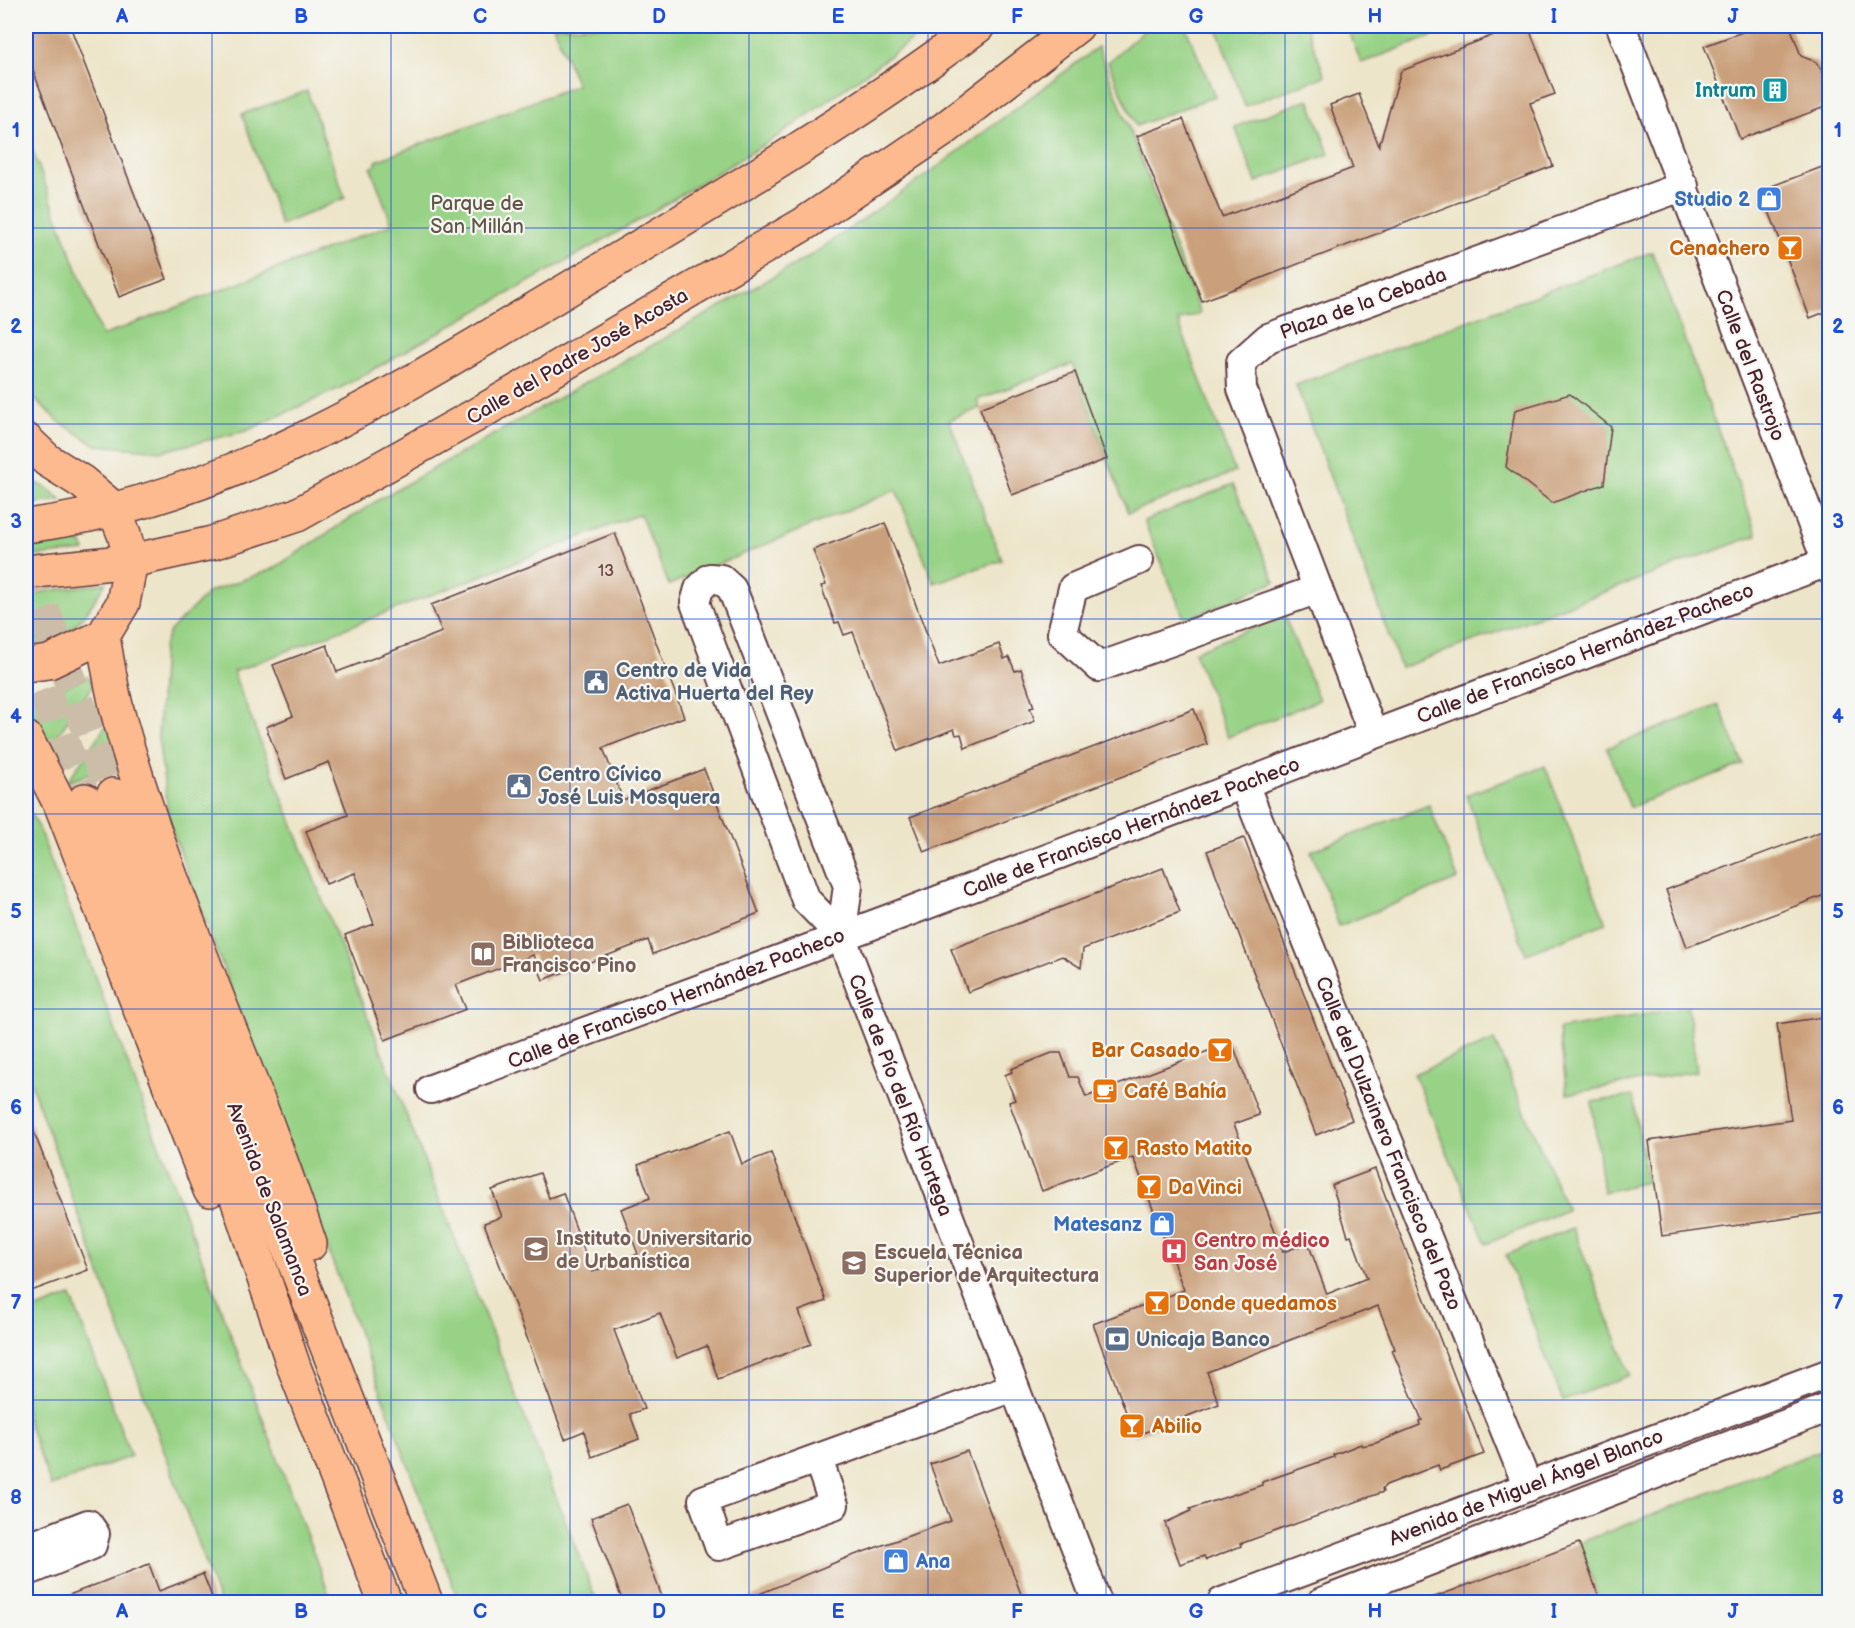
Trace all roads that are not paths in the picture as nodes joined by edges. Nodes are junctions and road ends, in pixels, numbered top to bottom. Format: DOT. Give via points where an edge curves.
graph roads {
  1 [pos="978,26"];
  2 [pos="1077,26"];
  3 [pos="1621,26"];
  4 [pos="1684,186"];
  5 [pos="33,452"];
  6 [pos="114,509"];
  7 [pos="26,526"];
  8 [pos="1139,560"];
  9 [pos="131,561"];
  10 [pos="1829,564"];
  11 [pos="26,572"];
  12 [pos="1318,590"];
  13 [pos="103,636"];
  14 [pos="26,665"];
  15 [pos="1373,734"];
  16 [pos="26,738"];
  17 [pos="1250,799"];
  18 [pos="841,936"];
  19 [pos="431,1089"];
  20 [pos="329,1352"];
  21 [pos="294,1367"];
  22 [pos="1830,1372"];
  23 [pos="1014,1387"];
  24 [pos="1830,1407"];
  25 [pos="818,1459"];
  26 [pos="1528,1487"];
  27 [pos="26,1548"];
  28 [pos="26,1572"];
  29 [pos="385,1602"];
  30 [pos="426,1602"];
  31 [pos="1097,1602"];
  32 [pos="1222,1602"];
  33 [pos="1322,1602"];
  1 -- 6 [label="highway" via="900,84 778,164 403,387 294,446 207,481"];
  2 -- 9 [label="highway, Calle del Padre José Acosta" via="943,130 804,224 476,415 297,515 212,543"];
  3 -- 4 [label="street, Calle del Rastrojo"];
  4 -- 10 [label="street, Calle del Rastrojo"];
  4 -- 12 [label="street, Plaza de la Cebada" via="1268,338 1241,362 1242,389"];
  5 -- 6 [label="highway" via="82,482"];
  6 -- 7 [label="highway" via="69,521"];
  6 -- 9 [label="highway"];
  8 -- 12 [label="street" via="1073,588 1062,633 1099,667"];
  9 -- 11 [label="highway, Calle del Padre José Acosta"];
  9 -- 13 [label="highway" via="123,603"];
  10 -- 15 [label="street, Calle de Francisco Hernández Pacheco"];
  12 -- 15 [label="street, Plaza de la Cebada"];
  13 -- 14 [label="highway" via="49,662"];
  13 -- 20 [label="highway" via="119,720 153,824 316,1263"];
  15 -- 18 [label="street, Calle de Francisco Hernández Pacheco"];
  16 -- 21 [label="highway" via="62,808 260,1316"];
  17 -- 26 [label="street, Calle del Dulzainero Francisco del Pozo"];
  18 -- 18 [label="street, Calle de Pío del Río Hortega" via="848,886 732,589 721,579 710,578 699,589 695,603 806,900"];
  18 -- 19 [label="street, Calle de Francisco Hernández Pacheco"];
  18 -- 23 [label="street, Calle de Pío del Río Hortega"];
  20 -- 21 [label="highway, Avenida de Salamanca" via="99,797"];
  20 -- 30 [label="highway, Avenida de Salamanca"];
  21 -- 29 [label="highway, Avenida de Salamanca"];
  22 -- 26 [label="street, Avenida de Miguel Ángel Blanco"];
  23 -- 25 [label="street"];
  23 -- 31 [label="street, Calle de Pío del Río Hortega"];
  24 -- 33 [label="street, Avenida de Miguel Ángel Blanco"];
  26 -- 32 [label="street, Avenida de Miguel Ángel Blanco"];
  27 -- 28 [label="street" via="88,1524 95,1534 92,1545"];
}
